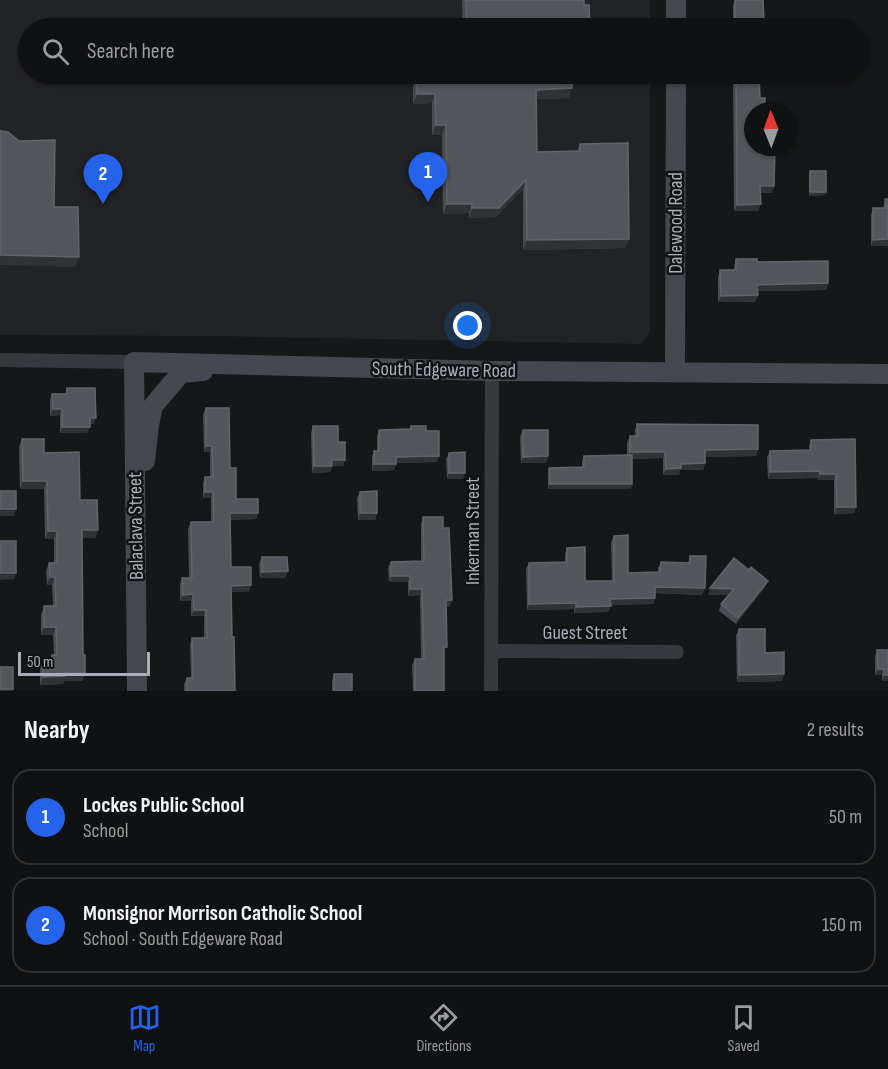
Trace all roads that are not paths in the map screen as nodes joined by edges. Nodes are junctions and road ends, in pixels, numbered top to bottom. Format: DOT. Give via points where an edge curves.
graph roads {
  1 [pos="676,0"];
  2 [pos="676,18"];
  3 [pos="676,84"];
  4 [pos="0,360"];
  5 [pos="134,362"];
  6 [pos="251,365"];
  7 [pos="492,371"];
  8 [pos="675,372"];
  9 [pos="888,374"];
  10 [pos="135,529"];
  11 [pos="492,651"];
  12 [pos="677,652"];
  13 [pos="137,691"];
  14 [pos="492,691"];
  1 -- 2 [label="street"];
  3 -- 8 [label="street, Dalewood Road"];
  4 -- 5 [label="street, South Edgeware Road"];
  5 -- 6 [label="street, South Edgeware Road"];
  5 -- 10 [label="street, Balaclava Street"];
  6 -- 7 [label="street, South Edgeware Road"];
  6 -- 10 [label="street" via="181,374 153,406"];
  7 -- 8 [label="street, South Edgeware Road"];
  7 -- 11 [label="street, Inkerman Street"];
  8 -- 9 [label="street, South Edgeware Road"];
  10 -- 13 [label="street, Balaclava Street"];
  11 -- 12 [label="street, Guest Street"];
  11 -- 14 [label="street, Inkerman Street"];
}
